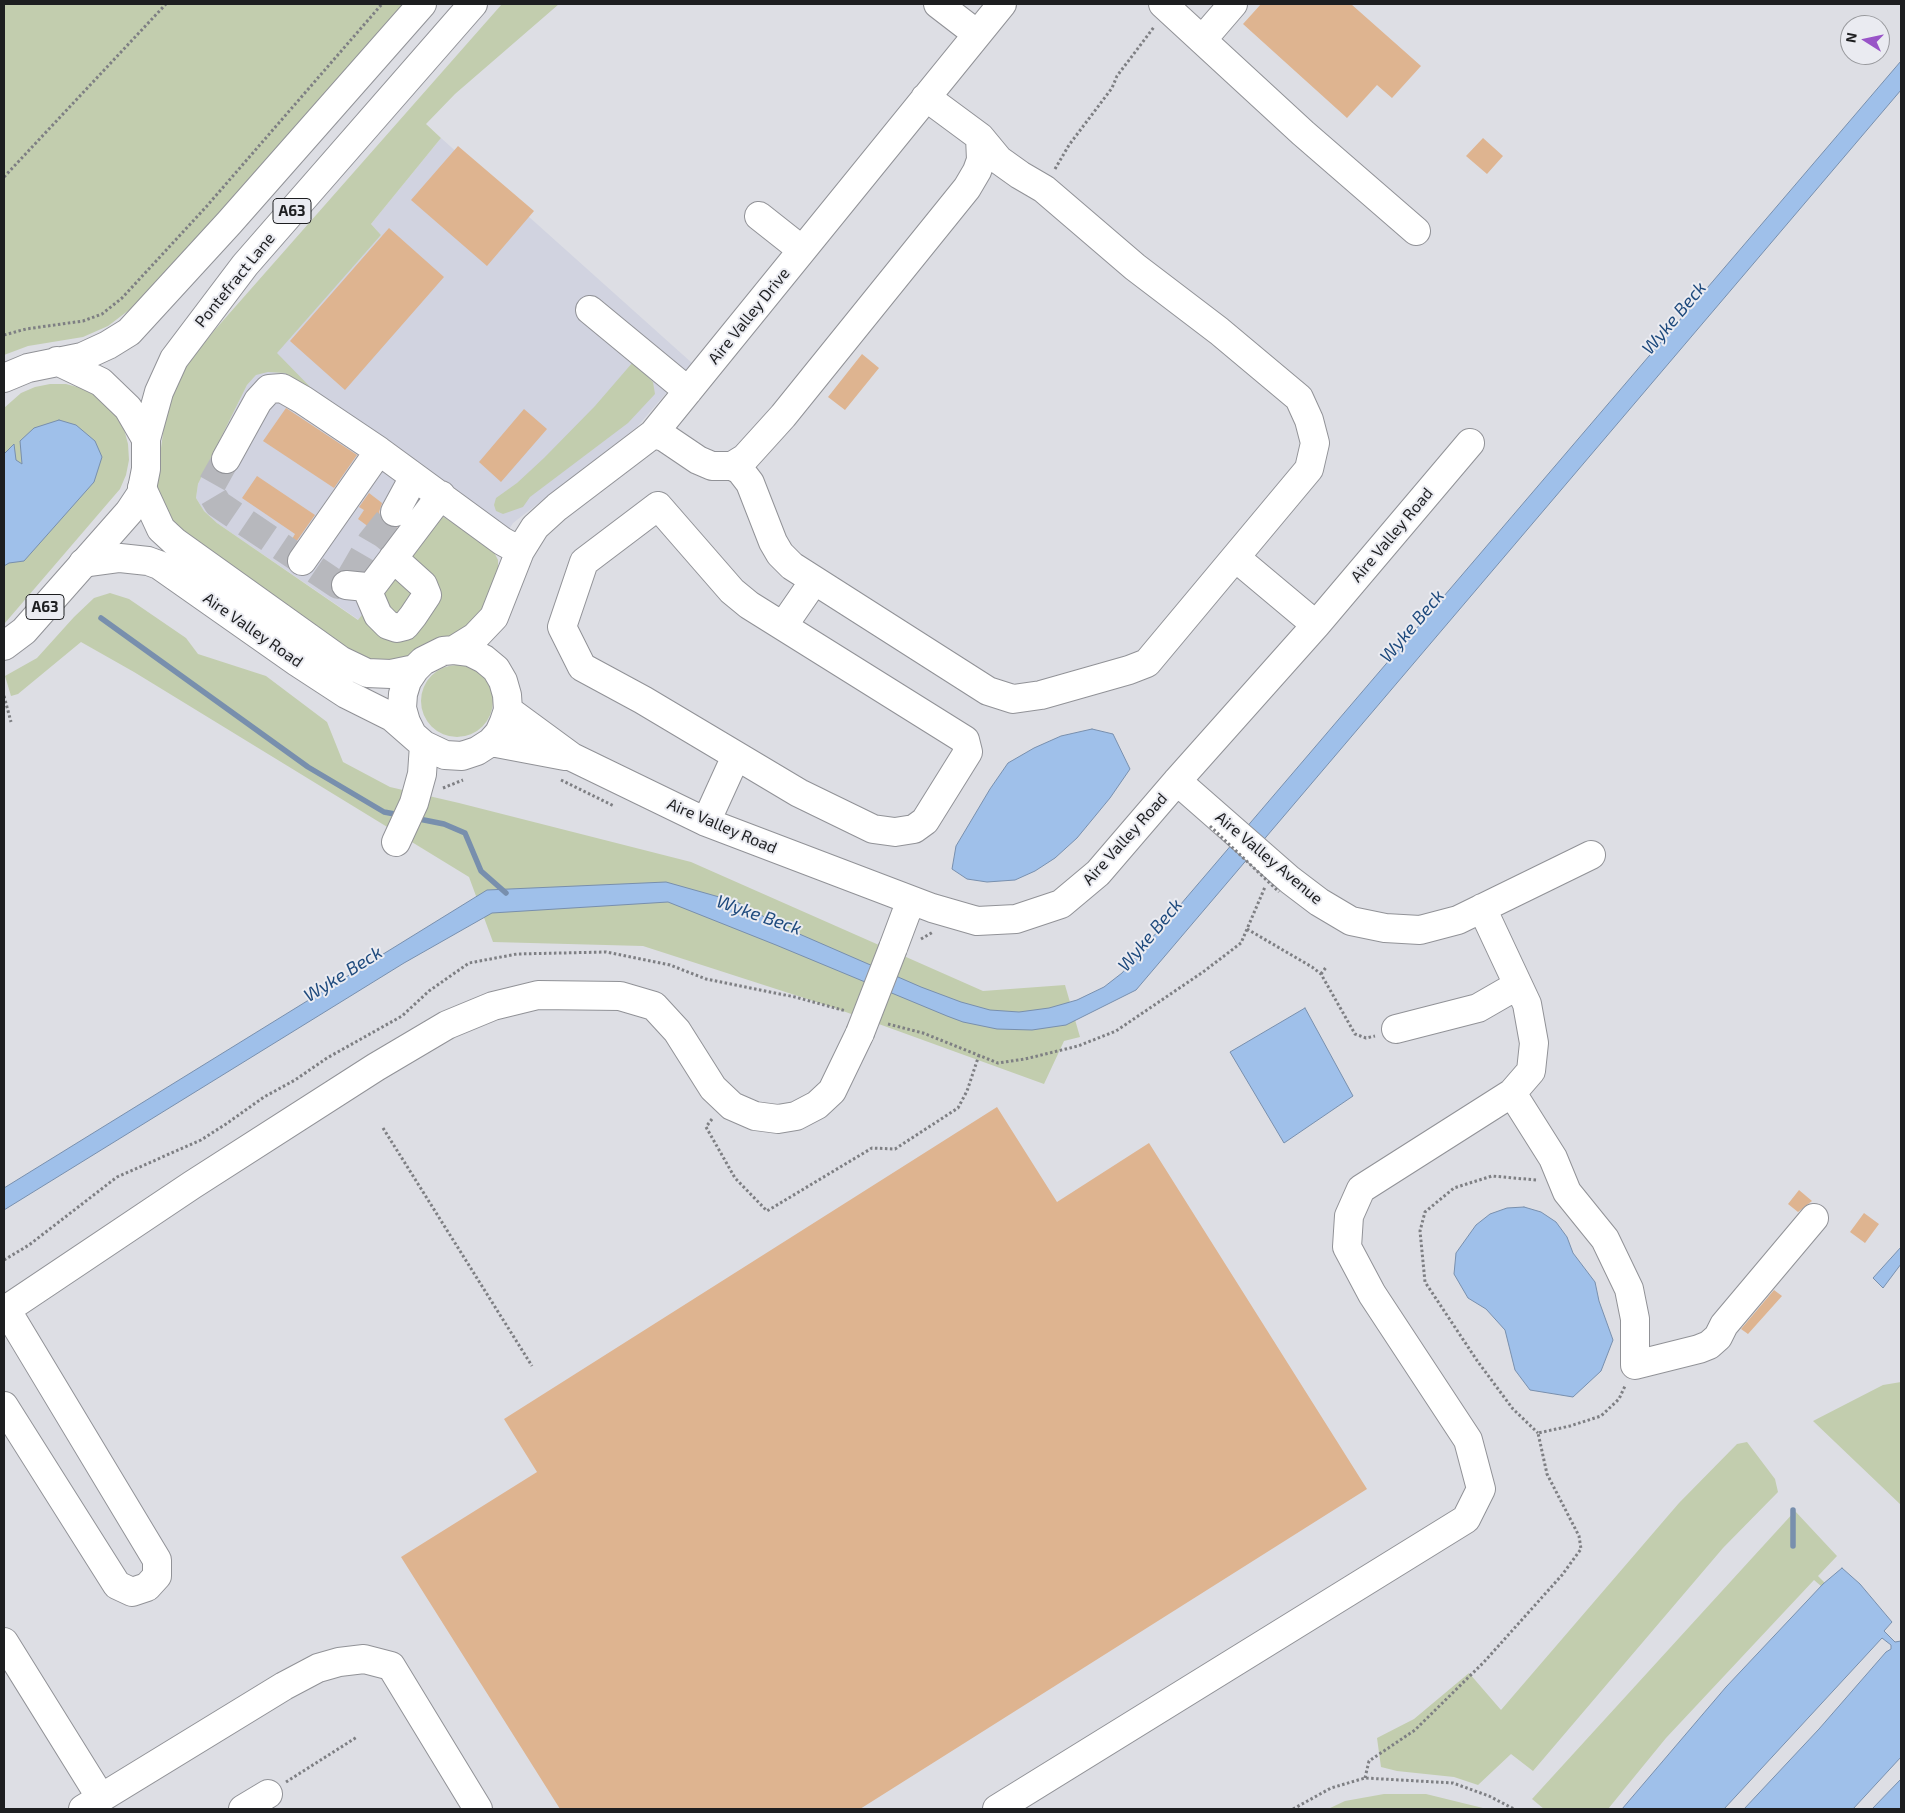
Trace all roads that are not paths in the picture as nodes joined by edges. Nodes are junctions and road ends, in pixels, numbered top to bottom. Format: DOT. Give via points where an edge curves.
graph roads {
  1 [pos="422,4"];
  2 [pos="474,4"];
  3 [pos="938,4"];
  4 [pos="1002,4"];
  5 [pos="1233,4"];
  6 [pos="1161,12"];
  7 [pos="977,34"];
  8 [pos="1202,40"];
  9 [pos="925,98"];
  10 [pos="980,137"];
  11 [pos="760,216"];
  12 [pos="1416,231"];
  13 [pos="802,250"];
  14 [pos="590,310"];
  15 [pos="57,361"];
  16 [pos="4,378"];
  17 [pos="688,391"];
  18 [pos="653,434"];
  19 [pos="146,439"];
  20 [pos="1470,443"];
  21 [pos="379,451"];
  22 [pos="226,459"];
  23 [pos="732,466"];
  24 [pos="414,477"];
  25 [pos="142,488"];
  26 [pos="440,495"];
  27 [pos="395,512"];
  28 [pos="520,551"];
  29 [pos="393,558"];
  30 [pos="1236,558"];
  31 [pos="302,561"];
  32 [pos="83,563"];
  33 [pos="814,581"];
  34 [pos="494,617"];
  35 [pos="1316,625"];
  36 [pos="783,626"];
  37 [pos="4,646"];
  38 [pos="454,650"];
  39 [pos="414,669"];
  40 [pos="496,669"];
  41 [pos="508,710"];
  42 [pos="418,740"];
  43 [pos="491,742"];
  44 [pos="462,756"];
  45 [pos="736,756"];
  46 [pos="572,757"];
  47 [pos="1177,781"];
  48 [pos="414,803"];
  49 [pos="706,822"];
  50 [pos="396,842"];
  51 [pos="1591,855"];
  52 [pos="911,900"];
  53 [pos="1482,908"];
  54 [pos="1518,985"];
  55 [pos="1396,1029"];
  56 [pos="1512,1093"];
  57 [pos="1814,1218"];
  58 [pos="5,1310"];
  59 [pos="4,1406"];
  60 [pos="4,1642"];
  61 [pos="92,1804"];
  62 [pos="478,1809"];
  63 [pos="997,1809"];
  1 -- 15 [label="main road, A63" via="128,332 82,357"];
  2 -- 19 [label="main road, Pontefract Lane / A63" via="245,265 174,359 159,392"];
  3 -- 7 [label="main road"];
  4 -- 7 [label="main road, Aire Valley Drive"];
  5 -- 8 [label="main road"];
  6 -- 8 [label="main road"];
  7 -- 9 [label="main road, Aire Valley Drive"];
  8 -- 12 [label="main road"];
  9 -- 10 [label="main road"];
  9 -- 13 [label="main road, Aire Valley Drive"];
  10 -- 23 [label="main road" via="981,160 967,188 783,416 745,458"];
  10 -- 30 [label="main road" via="999,160 1044,189 1135,267 1218,330 1299,398 1315,443 1309,469"];
  11 -- 13 [label="main road"];
  13 -- 17 [label="main road, Aire Valley Drive"];
  14 -- 17 [label="main road"];
  15 -- 16 [label="main road, A63"];
  15 -- 19 [label="main road" via="101,382 128,408"];
  17 -- 18 [label="main road, Aire Valley Drive"];
  18 -- 23 [label="main road" via="664,437 712,466"];
  18 -- 28 [label="main road, Aire Valley Drive" via="557,507 535,527"];
  19 -- 25 [label="main road, A63"];
  20 -- 35 [label="main road, Aire Valley Road"];
  21 -- 22 [label="main road" via="282,388 269,389 258,402"];
  21 -- 24 [label="main road"];
  21 -- 31 [label="main road"];
  23 -- 33 [label="main road" via="740,470 750,483 772,542 780,554"];
  24 -- 26 [label="main road"];
  24 -- 27 [label="main road"];
  25 -- 32 [label="main road, A63" via="129,512"];
  25 -- 39 [label="main road, Aire Valley Road" via="161,528 175,542 340,660 367,674 391,674"];
  26 -- 28 [label="main road"];
  26 -- 29 [label="main road"];
  28 -- 34 [label="main road, Aire Valley Drive"];
  29 -- 29 [label="main road" via="373,585 356,586 378,615 388,625 397,628 405,626 427,595 423,585"];
  30 -- 33 [label="main road" via="1147,663 1041,695 1013,698 988,691"];
  30 -- 35 [label="main road"];
  32 -- 37 [label="main road, A63" via="24,631"];
  32 -- 42 [label="main road, Aire Valley Road" via="120,558 159,565 346,694 392,717"];
  33 -- 36 [label="main road"];
  34 -- 38 [label="main road, Aire Valley Drive" via="475,637"];
  34 -- 40 [label="main road, Aire Valley Drive"];
  35 -- 47 [label="main road, Aire Valley Road"];
  36 -- 45 [label="main road" via="952,731 965,740 968,752 925,821 914,829 895,832 873,829 799,793"];
  36 -- 45 [label="main road" via="732,591 658,506 584,562 570,600 562,627 582,667"];
  38 -- 39 [label="main road, Aire Valley Road" via="433,655"];
  38 -- 40 [label="main road" via="470,652"];
  39 -- 42 [label="main road" via="403,694 402,708 406,722"];
  40 -- 41 [label="main road" via="508,695"];
  41 -- 43 [label="main road" via="499,733"];
  41 -- 46 [label="main road, Aire Valley Road"];
  42 -- 44 [label="main road, Aire Valley Road" via="430,750"];
  42 -- 48 [label="main road" via="422,774"];
  43 -- 44 [label="main road"];
  43 -- 46 [label="main road, Aire Valley Road"];
  44 -- 48 [label="main road"];
  45 -- 49 [label="main road"];
  46 -- 49 [label="main road, Aire Valley Road"];
  47 -- 52 [label="main road, Aire Valley Road" via="1098,873 1061,904 1016,919 977,921"];
  47 -- 53 [label="main road, Aire Valley Avenue" via="1213,820 1280,881 1352,921 1385,928 1420,930 1458,920"];
  48 -- 50 [label="main road"];
  49 -- 52 [label="main road, Aire Valley Road"];
  51 -- 53 [label="main road, Aire Valley Avenue"];
  52 -- 58 [label="main road, bridge" via="864,1023 832,1091 817,1105 796,1116 778,1119 756,1116 732,1106 712,1088 677,1031 654,1006 620,996 538,995 493,1006 447,1024 376,1067"];
  53 -- 54 [label="main road"];
  54 -- 55 [label="main road" via="1478,1008"];
  54 -- 56 [label="main road" via="1527,1004 1534,1043 1531,1071"];
  56 -- 57 [label="main road" via="1553,1158 1567,1192 1605,1239 1629,1289 1635,1319 1635,1365 1710,1345"];
  56 -- 63 [label="main road" via="1361,1189 1349,1216 1347,1247 1372,1294 1468,1440 1481,1489 1466,1519"];
  58 -- 59 [label="main road" via="157,1560 157,1576 147,1586 132,1592 116,1585"];
  60 -- 61 [label="main road"];
  61 -- 62 [label="main road" via="284,1686 318,1668 364,1659 391,1666"];
}
